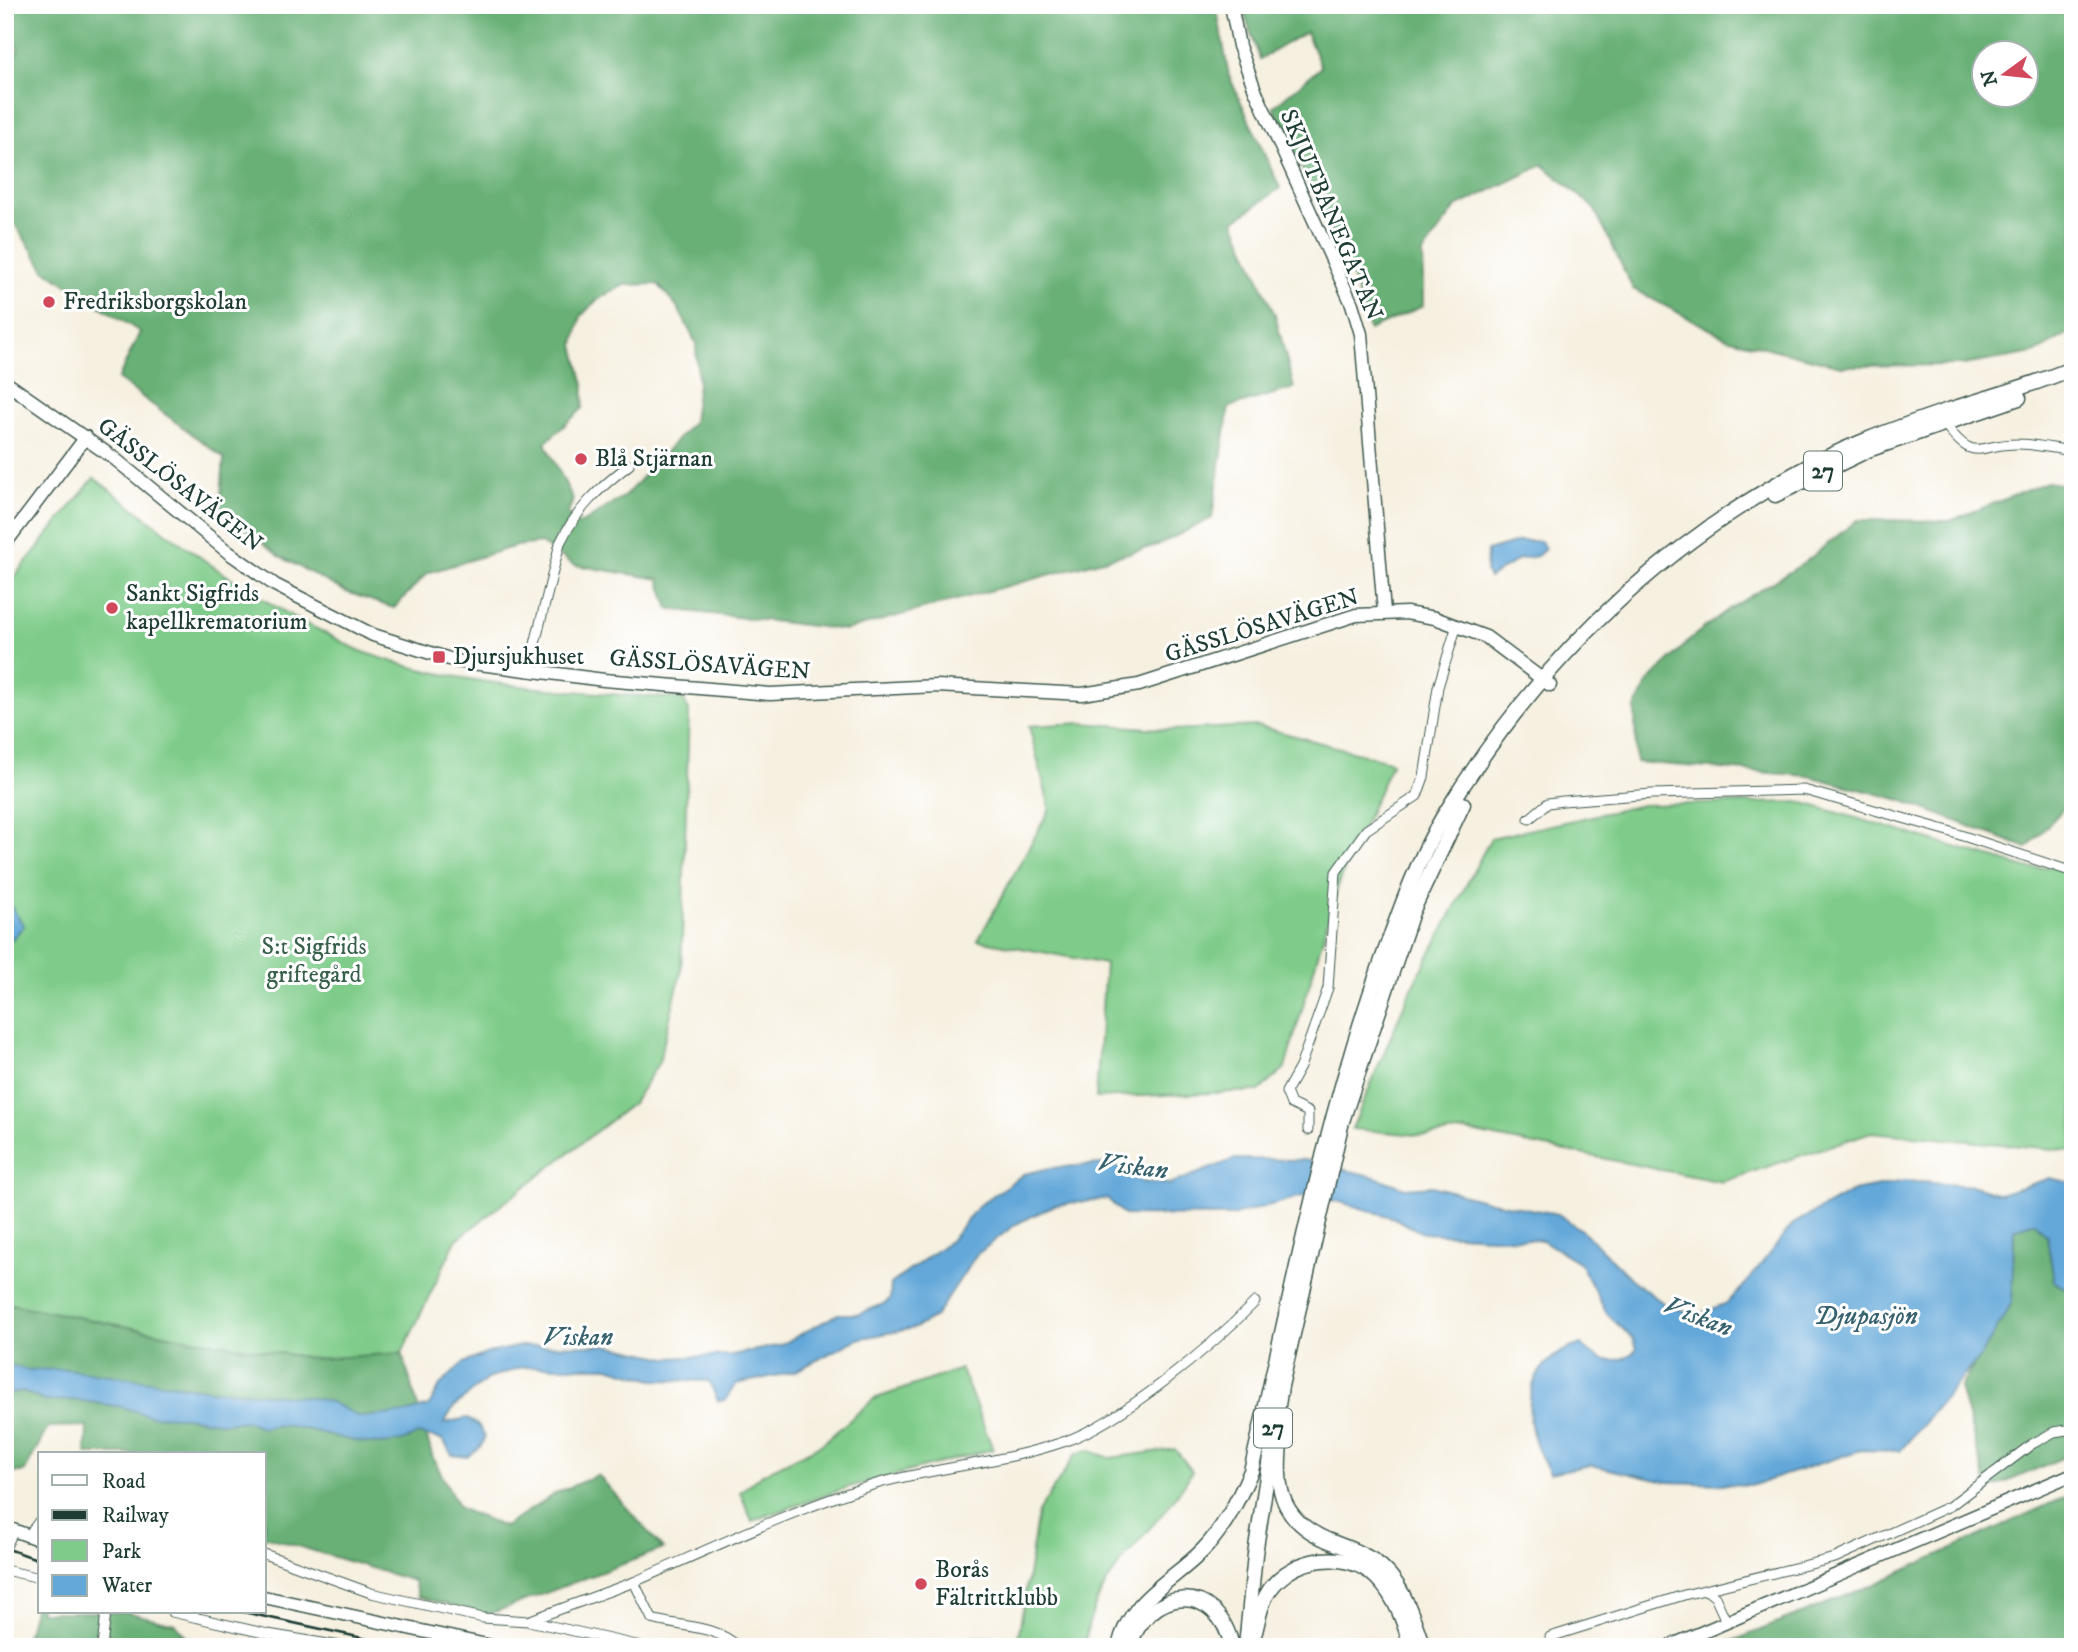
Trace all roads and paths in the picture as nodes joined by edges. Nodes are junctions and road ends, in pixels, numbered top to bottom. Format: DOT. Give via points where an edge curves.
graph roads {
  1 [pos="1231,5"];
  2 [pos="2073,368"];
  3 [pos="2073,378"];
  4 [pos="5,382"];
  5 [pos="1944,423"];
  6 [pos="86,437"];
  7 [pos="2073,451"];
  8 [pos="629,465"];
  9 [pos="5,544"];
  10 [pos="1384,612"];
  11 [pos="1457,625"];
  12 [pos="528,671"];
  13 [pos="1546,682"];
  14 [pos="1529,819"];
  15 [pos="2073,872"];
  16 [pos="1307,1130"];
  17 [pos="1255,1302"];
  18 [pos="1276,1386"];
  19 [pos="2073,1429"];
  20 [pos="2073,1474"];
  21 [pos="9,1529"];
  22 [pos="34,1538"];
  23 [pos="5,1548"];
  24 [pos="266,1555"];
  25 [pos="5,1570"];
  26 [pos="38,1578"];
  27 [pos="634,1582"];
  28 [pos="1706,1590"];
  29 [pos="266,1597"];
  30 [pos="106,1614"];
  31 [pos="181,1614"];
  32 [pos="528,1621"];
  33 [pos="1727,1623"];
  34 [pos="1550,1637"];
  35 [pos="102,1647"];
  36 [pos="346,1647"];
  37 [pos="496,1647"];
  38 [pos="645,1647"];
  39 [pos="738,1647"];
  40 [pos="1119,1647"];
  41 [pos="1129,1647"];
  42 [pos="1232,1647"];
  43 [pos="1238,1647"];
  44 [pos="1249,1647"];
  45 [pos="1411,1647"];
  46 [pos="1423,1647"];
  47 [pos="1668,1647"];
  1 -- 10 [label="street, SKJUTBANEGATAN" via="1255,90 1352,304 1361,334"];
  2 -- 13 [label="main road, 27" via="1876,436 1793,475 1696,535 1653,569 1589,627"];
  3 -- 5 [label="main road, 27"];
  4 -- 6 [label="street, GÄSSLÖSAVÄGEN"];
  5 -- 7 [label="street" via="1956,439 1980,451 2018,443"];
  5 -- 13 [label="main road, 27" via="1868,450 1773,496 1634,593"];
  6 -- 9 [label="street"];
  6 -- 12 [label="street, GÄSSLÖSAVÄGEN" via="259,574 343,622 439,657"];
  8 -- 12 [label="street" via="595,493 569,524 560,543"];
  10 -- 11 [label="street, GÄSSLÖSAVÄGEN"];
  10 -- 12 [label="street, GÄSSLÖSAVÄGEN" via="1349,617 1139,685 1091,694 937,686 770,694"];
  11 -- 13 [label="street, GÄSSLÖSAVÄGEN" via="1486,637"];
  11 -- 16 [label="street" via="1438,687 1417,796 1366,830 1336,872 1328,988 1300,1068 1286,1092 1291,1104 1308,1112"];
  13 -- 18 [label="main road, 27" via="1455,816 1412,912 1337,1120"];
  14 -- 15 [label="street" via="1548,803 1563,801 1804,790"];
  17 -- 27 [label="street" via="1139,1399 1079,1436 877,1484 780,1519"];
  18 -- 40 [label="main road" via="1251,1471 1233,1508 1204,1548 1140,1603 1127,1620"];
  18 -- 43 [label="main road, 27"];
  18 -- 44 [label="main road, 27" via="1255,1554"];
  18 -- 46 [label="main road" via="1283,1406 1279,1477 1286,1506 1297,1523 1385,1571 1404,1597"];
  19 -- 28 [label="street" via="2054,1432 2032,1444 1950,1506 1835,1558"];
  20 -- 33 [label="street"];
  21 -- 22 [label="street"];
  21 -- 23 [label="street"];
  24 -- 32 [label="street" via="370,1593 483,1618"];
  25 -- 26 [label="street"];
  27 -- 32 [label="street"];
  27 -- 39 [label="street" via="652,1619 717,1634"];
  28 -- 33 [label="street" via="1715,1597"];
  28 -- 34 [label="street"];
  29 -- 37 [label="street"];
  30 -- 35 [label="street"];
  31 -- 36 [label="street"];
  32 -- 38 [label="street"];
  33 -- 47 [label="street"];
  41 -- 42 [label="main road" via="1150,1610 1172,1600 1196,1601 1218,1615"];
  44 -- 45 [label="main road" via="1274,1584 1296,1567 1332,1559 1357,1565 1380,1581 1396,1604"];
}
